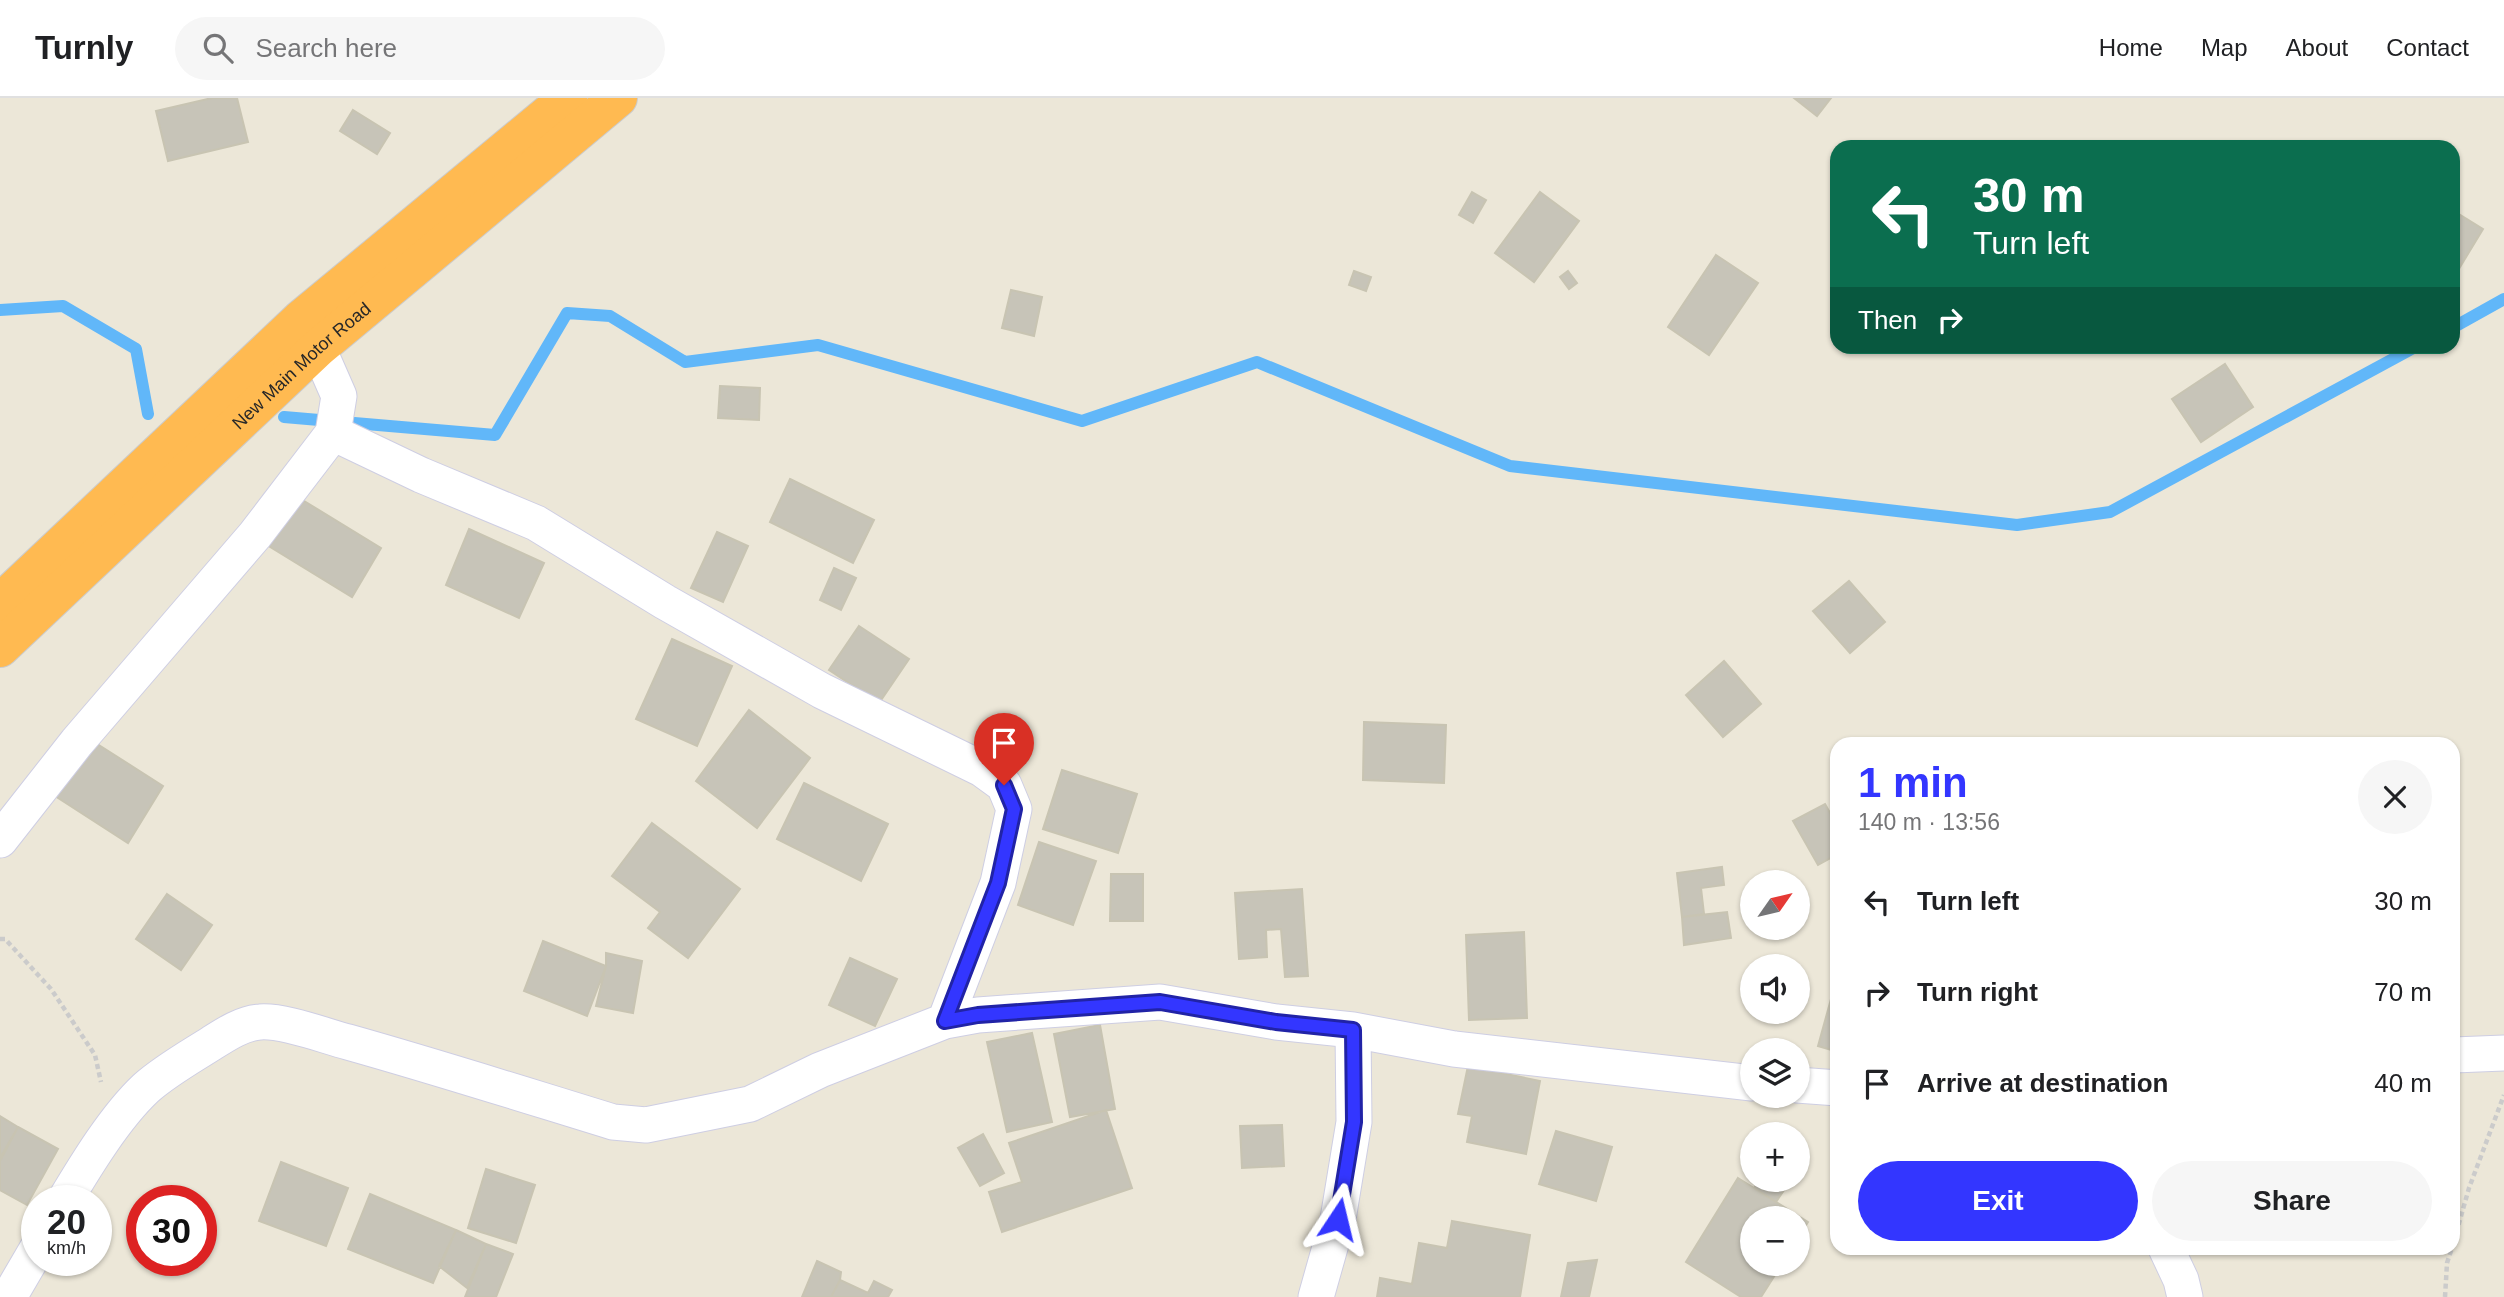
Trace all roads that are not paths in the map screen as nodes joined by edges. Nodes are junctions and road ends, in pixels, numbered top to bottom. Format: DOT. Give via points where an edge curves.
graph roads {
  1 [pos="568,98"];
  2 [pos="618,98"];
  3 [pos="318,348"];
  4 [pos="333,433"];
  5 [pos="0,603"];
  6 [pos="0,648"];
  7 [pos="0,840"];
  8 [pos="945,1021"];
  9 [pos="1353,1030"];
  10 [pos="2504,1053"];
  11 [pos="2460,1055"];
  12 [pos="1740,1082"];
  13 [pos="1810,1086"];
  14 [pos="1830,1087"];
  15 [pos="74,1185"];
  16 [pos="2169,1255"];
  17 [pos="21,1276"];
  18 [pos="9,1297"];
  19 [pos="1316,1297"];
  20 [pos="2185,1297"];
  1 -- 5 [label="highway, New Main Motor Road" via="300,320"];
  2 -- 3 [label="highway, New Main Motor Road"];
  3 -- 4 [label="street" via="339,396"];
  3 -- 6 [label="highway, New Main Motor Road"];
  4 -- 7 [label="street" via="256,535 77,742"];
  4 -- 8 [label="street" via="536,523 810,684 982,769 1004,785 1014,809 998,883"];
  8 -- 9 [label="street" via="1160,1002"];
  8 -- 15 [label="street" via="820,1070 750,1104 646,1125 613,1122 424,1063 262,1021 229,1032 146,1089 110,1131"];
  9 -- 12 [label="street" via="1454,1049"];
  9 -- 19 [label="street" via="1354,1122 1338,1219"];
  10 -- 11 [label="street"];
  13 -- 14 [label="street"];
  16 -- 20 [label="street"];
  17 -- 18 [label="street"];
}
